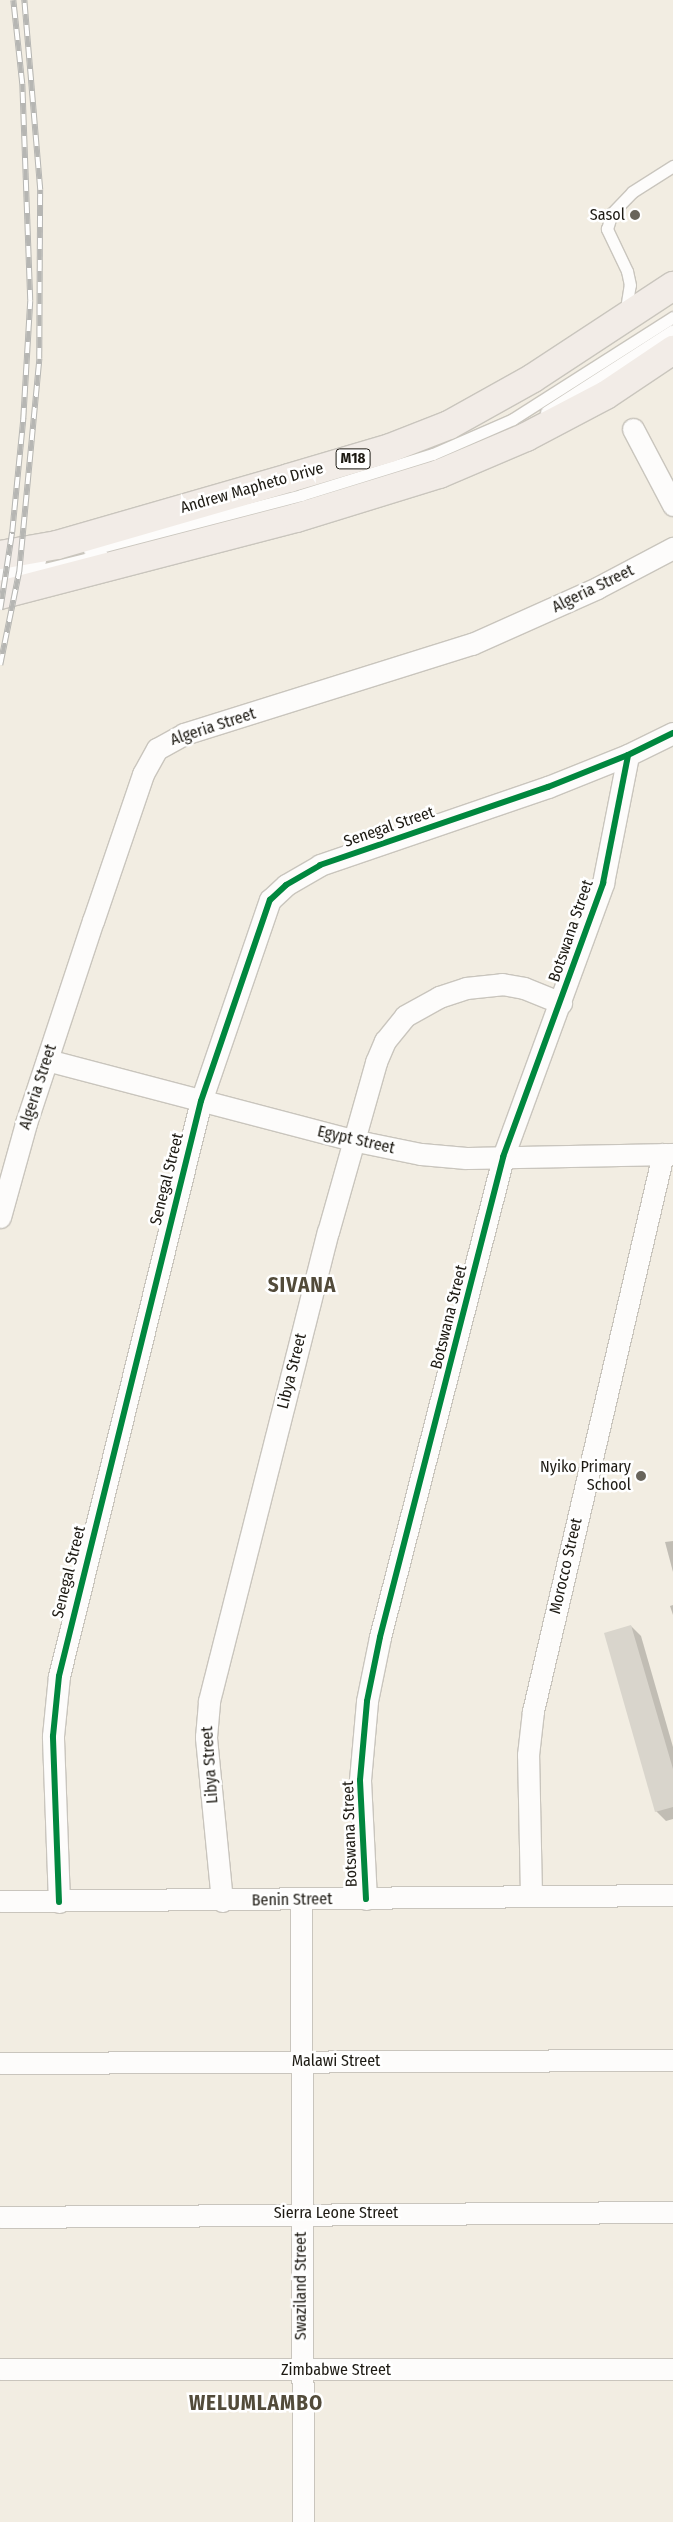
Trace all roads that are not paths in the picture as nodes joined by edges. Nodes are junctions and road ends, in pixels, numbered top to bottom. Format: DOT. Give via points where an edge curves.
graph roads {
  1 [pos="673,166"];
  2 [pos="673,286"];
  3 [pos="673,317"];
  4 [pos="625,319"];
  5 [pos="673,330"];
  6 [pos="673,350"];
  7 [pos="633,428"];
  8 [pos="673,506"];
  9 [pos="673,548"];
  10 [pos="0,555"];
  11 [pos="0,570"];
  12 [pos="0,580"];
  13 [pos="0,595"];
  14 [pos="673,733"];
  15 [pos="628,756"];
  16 [pos="561,1003"];
  17 [pos="47,1060"];
  18 [pos="201,1102"];
  19 [pos="352,1140"];
  20 [pos="668,1154"];
  21 [pos="503,1158"];
  22 [pos="0,1217"];
  23 [pos="531,1895"];
  24 [pos="673,1895"];
  25 [pos="366,1899"];
  26 [pos="302,1900"];
  27 [pos="0,1901"];
  28 [pos="222,1901"];
  29 [pos="59,1902"];
  30 [pos="673,2060"];
  31 [pos="300,2061"];
  32 [pos="0,2063"];
  33 [pos="673,2212"];
  34 [pos="302,2213"];
  35 [pos="0,2217"];
  36 [pos="673,2369"];
  37 [pos="302,2371"];
  38 [pos="0,2375"];
  39 [pos="303,2522"];
  1 -- 4 [label="lane" via="632,192 612,213 607,229 627,271 630,285"];
  2 -- 4 [label="main road, Andrew Mapheto Drive / M18"];
  3 -- 11 [label="lane" via="513,420 433,454 300,495"];
  4 -- 10 [label="main road, Andrew Mapheto Drive / M18" via="449,425 390,448 57,545"];
  5 -- 12 [label="lane" via="518,429 434,465 289,510"];
  6 -- 13 [label="main road, M18" via="606,395 439,474 296,518"];
  7 -- 8 [label="street"];
  9 -- 17 [label="street, Algeria Street" via="597,588 472,644 184,734 156,749 140,783"];
  14 -- 15 [label="street, Senegal Street"];
  15 -- 16 [label="street, Botswana Street" via="603,883"];
  15 -- 18 [label="street, Senegal Street" via="548,787 320,865 286,885 270,900"];
  16 -- 19 [label="street, Libya Street" via="524,988 487,984 466,988 416,1008 395,1026 385,1041"];
  16 -- 21 [label="street, Botswana Street"];
  17 -- 18 [label="street, Egypt Street"];
  17 -- 22 [label="street, Algeria Street"];
  18 -- 19 [label="street, Egypt Street"];
  18 -- 29 [label="street, Senegal Street" via="59,1676 53,1736"];
  19 -- 21 [label="street, Egypt Street" via="436,1156"];
  19 -- 28 [label="street, Libya Street" via="206,1718"];
  20 -- 21 [label="street, Egypt Street"];
  20 -- 23 [label="street, Morocco Street" via="533,1710 528,1755"];
  21 -- 25 [label="street, Botswana Street" via="380,1637 367,1701 360,1780"];
  23 -- 24 [label="street, Benin Street"];
  23 -- 25 [label="street, Benin Street"];
  25 -- 26 [label="street, Benin Street"];
  26 -- 28 [label="street, Benin Street"];
  26 -- 31 [label="street, Swaziland Street"];
  27 -- 29 [label="street, Benin Street"];
  28 -- 29 [label="street, Benin Street"];
  30 -- 31 [label="street, Malawi Street"];
  31 -- 32 [label="street, Malawi Street"];
  31 -- 34 [label="street, Swaziland Street"];
  33 -- 34 [label="street, Sierra Leone Street"];
  34 -- 35 [label="street, Sierra Leone Street"];
  34 -- 37 [label="street, Swaziland Street"];
  36 -- 37 [label="street, Zimbabwe Street"];
  37 -- 38 [label="street, Zimbabwe Street"];
  37 -- 39 [label="street, Swaziland Street"];
}
